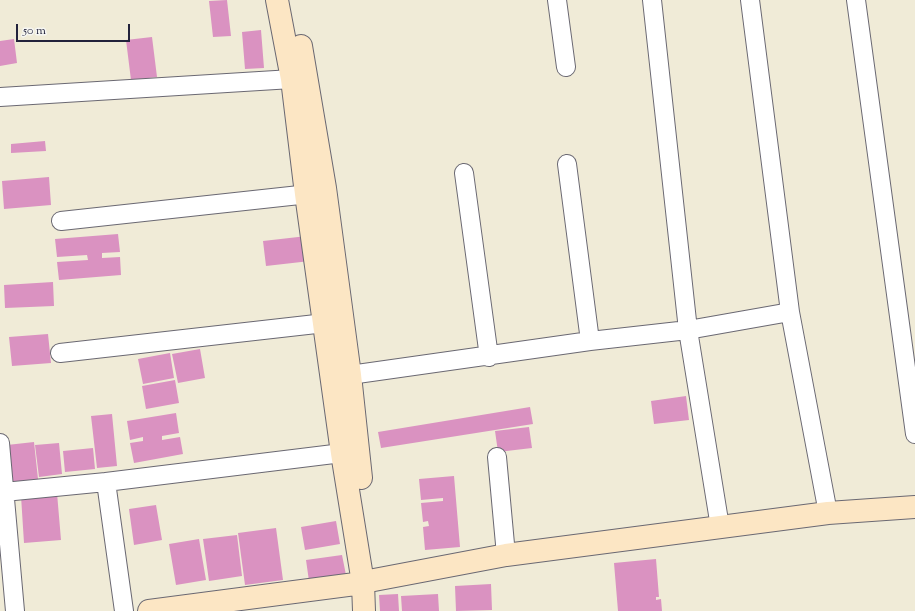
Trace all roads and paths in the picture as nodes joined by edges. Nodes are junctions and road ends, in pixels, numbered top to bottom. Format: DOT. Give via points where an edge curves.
graph roads {
  1 [pos="277,0"];
  2 [pos="292,0"];
  3 [pos="557,0"];
  4 [pos="652,0"];
  5 [pos="750,0"];
  6 [pos="856,0"];
  7 [pos="566,67"];
  8 [pos="292,79"];
  9 [pos="0,97"];
  10 [pos="567,164"];
  11 [pos="464,173"];
  12 [pos="316,193"];
  13 [pos="61,221"];
  14 [pos="790,312"];
  15 [pos="325,322"];
  16 [pos="688,330"];
  17 [pos="590,341"];
  18 [pos="60,353"];
  19 [pos="489,357"];
  20 [pos="350,375"];
  21 [pos="915,434"];
  22 [pos="0,443"];
  23 [pos="342,453"];
  24 [pos="497,457"];
  25 [pos="106,482"];
  26 [pos="4,492"];
  27 [pos="915,507"];
  28 [pos="828,513"];
  29 [pos="720,528"];
  30 [pos="506,556"];
  31 [pos="369,581"];
  32 [pos="15,611"];
  33 [pos="124,611"];
  34 [pos="149,611"];
  35 [pos="364,611"];
  36 [pos="375,611"];
  1 -- 8 [label="main road"];
  2 -- 12 [label="main road" via="308,78"];
  3 -- 7 [label="street"];
  4 -- 16 [label="street"];
  5 -- 14 [label="street"];
  6 -- 21 [label="street"];
  8 -- 9 [label="street"];
  8 -- 12 [label="main road"];
  10 -- 17 [label="street"];
  11 -- 19 [label="street"];
  12 -- 13 [label="street"];
  12 -- 15 [label="main road"];
  12 -- 20 [label="main road"];
  14 -- 16 [label="street"];
  14 -- 28 [label="street"];
  15 -- 18 [label="street"];
  15 -- 23 [label="main road"];
  16 -- 17 [label="street"];
  16 -- 29 [label="street"];
  17 -- 19 [label="street"];
  19 -- 20 [label="street"];
  20 -- 31 [label="main road"];
  22 -- 26 [label="street"];
  23 -- 25 [label="street"];
  23 -- 31 [label="main road"];
  24 -- 30 [label="street"];
  25 -- 26 [label="street"];
  25 -- 33 [label="street"];
  26 -- 32 [label="street"];
  27 -- 28 [label="main road"];
  28 -- 29 [label="main road"];
  29 -- 30 [label="main road"];
  30 -- 31 [label="main road"];
  31 -- 34 [label="main road"];
  31 -- 35 [label="main road"];
  31 -- 36 [label="main road"];
}
